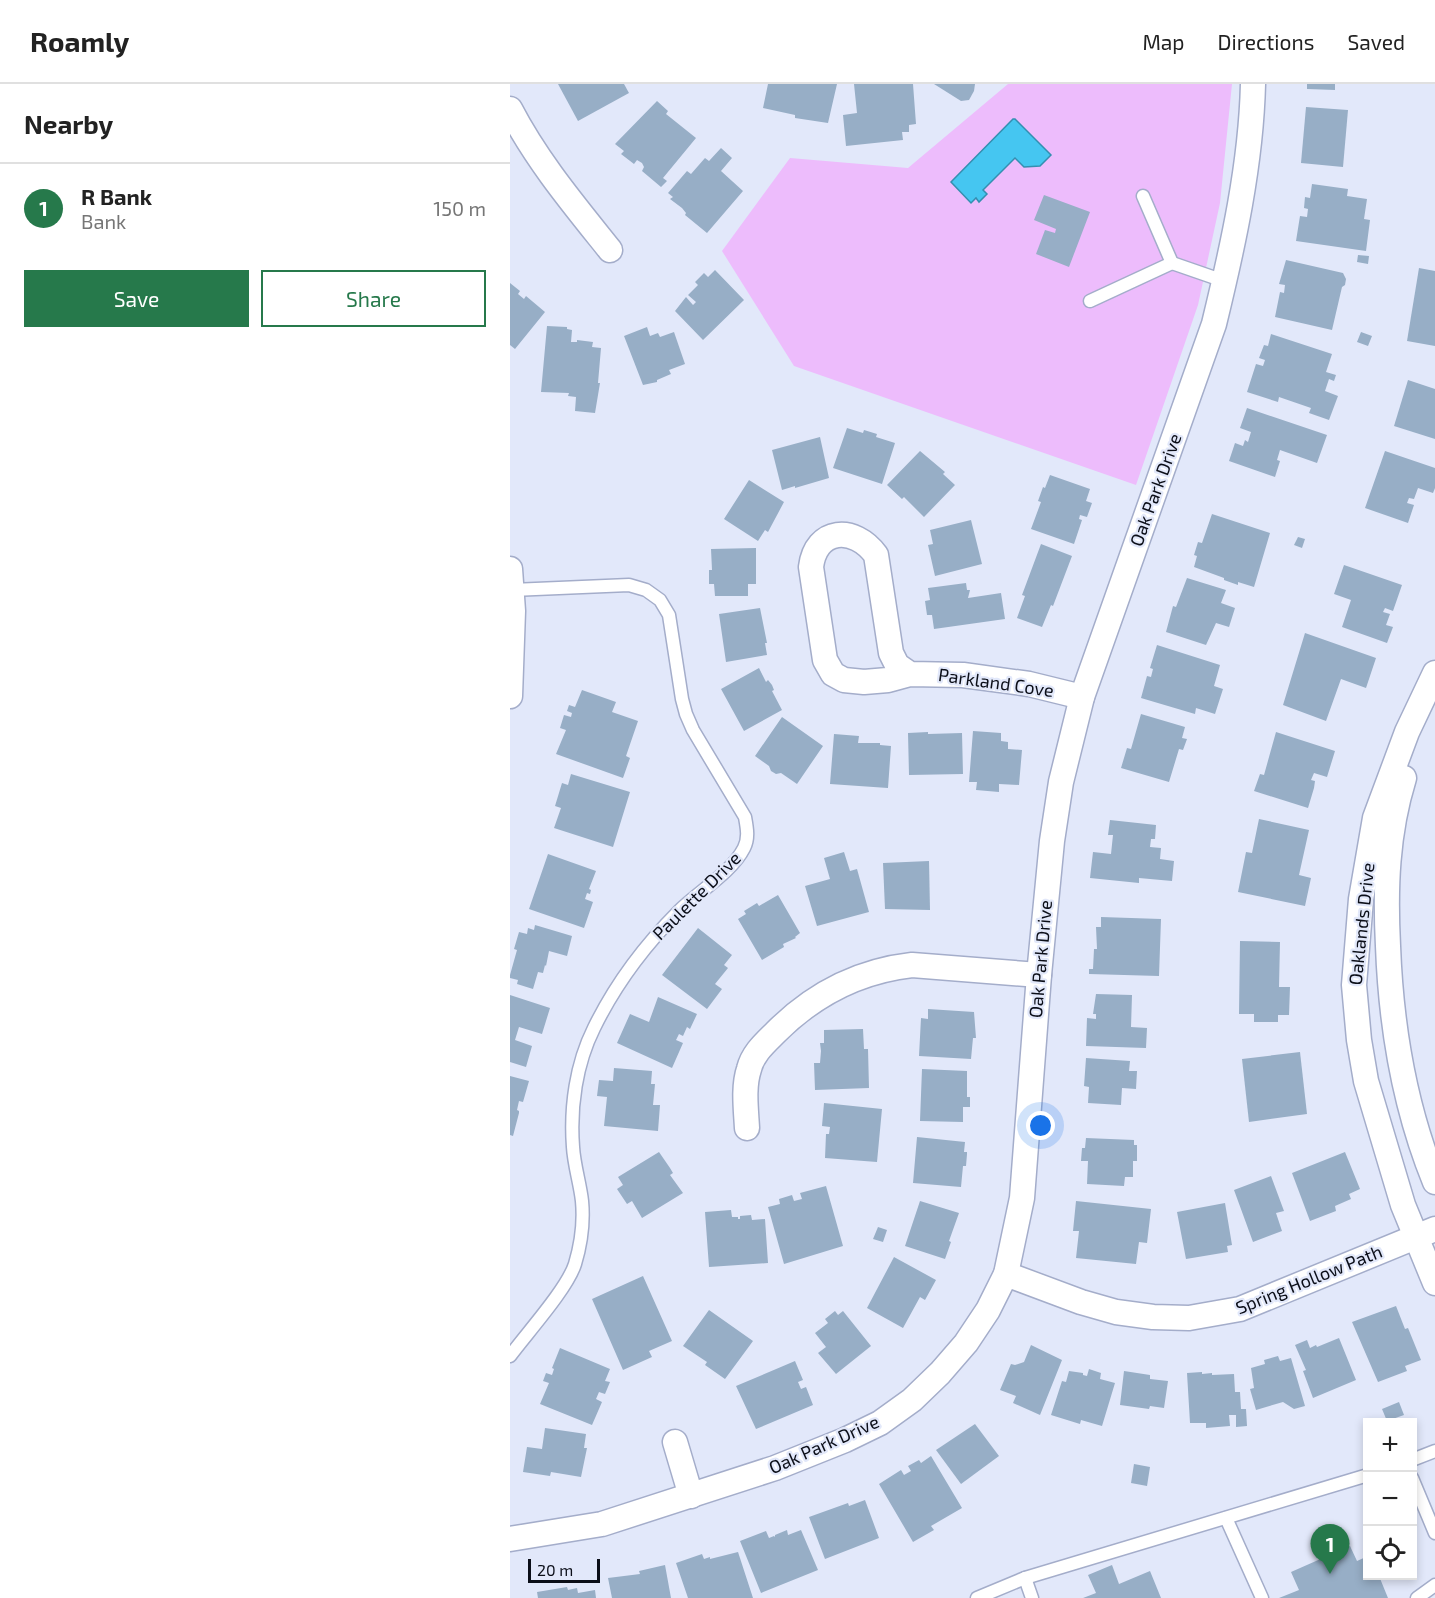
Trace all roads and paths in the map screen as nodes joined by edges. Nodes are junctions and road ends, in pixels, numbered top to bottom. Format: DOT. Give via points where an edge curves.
graph roads {
  1 [pos="1253,84"];
  2 [pos="510,109"];
  3 [pos="1143,196"];
  4 [pos="610,250"];
  5 [pos="1172,262"];
  6 [pos="1224,280"];
  7 [pos="1090,302"];
  8 [pos="511,579"];
  9 [pos="910,674"];
  10 [pos="1435,674"];
  11 [pos="1435,682"];
  12 [pos="510,696"];
  13 [pos="1082,697"];
  14 [pos="1039,975"];
  15 [pos="747,1128"];
  16 [pos="1435,1182"];
  17 [pos="1426,1233"];
  18 [pos="1006,1274"];
  19 [pos="1435,1283"];
  20 [pos="510,1356"];
  21 [pos="675,1442"];
  22 [pos="1435,1451"];
  23 [pos="1417,1458"];
  24 [pos="1363,1477"];
  25 [pos="1417,1488"];
  26 [pos="691,1496"];
  27 [pos="1226,1518"];
  28 [pos="1435,1533"];
  29 [pos="510,1539"];
  30 [pos="1025,1578"];
  31 [pos="1435,1585"];
  32 [pos="976,1598"];
  33 [pos="1032,1598"];
  34 [pos="1262,1598"];
  35 [pos="1417,1598"];
  1 -- 6 [label="street, Oak Park Drive" via="1244,176"];
  2 -- 4 [label="street" via="549,173"];
  3 -- 5 [label="lane"];
  5 -- 6 [label="lane"];
  5 -- 7 [label="lane"];
  6 -- 13 [label="street, Oak Park Drive" via="1214,324"];
  8 -- 12 [label="street"];
  8 -- 20 [label="lane, Paulette Drive" via="630,585 660,600 669,615 682,699 693,730 745,817 748,833 737,859 653,939 608,1001 591,1035 575,1085 573,1148 582,1202 579,1246 569,1278"];
  9 -- 9 [label="street, Parkland Cove" via="897,665 891,653 876,555 869,544 856,536 845,534 825,540 813,554 811,567 825,660 834,674 844,680 888,680"];
  9 -- 13 [label="street, Parkland Cove" via="963,675 1029,684"];
  10 -- 17 [label="street, Oaklands Drive" via="1407,732 1375,818 1361,899 1354,985 1366,1081 1403,1205"];
  11 -- 16 [label="street, Oaklands Drive" via="1393,823 1386,900 1395,1044"];
  13 -- 14 [label="street, Oak Park Drive" via="1061,782"];
  14 -- 15 [label="street" via="912,965 866,975 822,994 795,1013 757,1052 746,1087"];
  14 -- 18 [label="street, Oak Park Drive" via="1022,1198"];
  17 -- 18 [label="street, Spring Hollow Path" via="1240,1309 1189,1318 1116,1312"];
  17 -- 19 [label="street, Oaklands Drive"];
  18 -- 26 [label="street, Oak Park Drive" via="966,1343 912,1400 880,1423 775,1468"];
  21 -- 26 [label="street"];
  22 -- 23 [label="lane"];
  24 -- 27 [label="lane"];
  25 -- 28 [label="lane"];
  26 -- 29 [label="street, Oak Park Drive" via="602,1524"];
  27 -- 30 [label="lane"];
  27 -- 34 [label="lane"];
  30 -- 32 [label="lane"];
  30 -- 33 [label="lane"];
  31 -- 35 [label="lane"];
}
